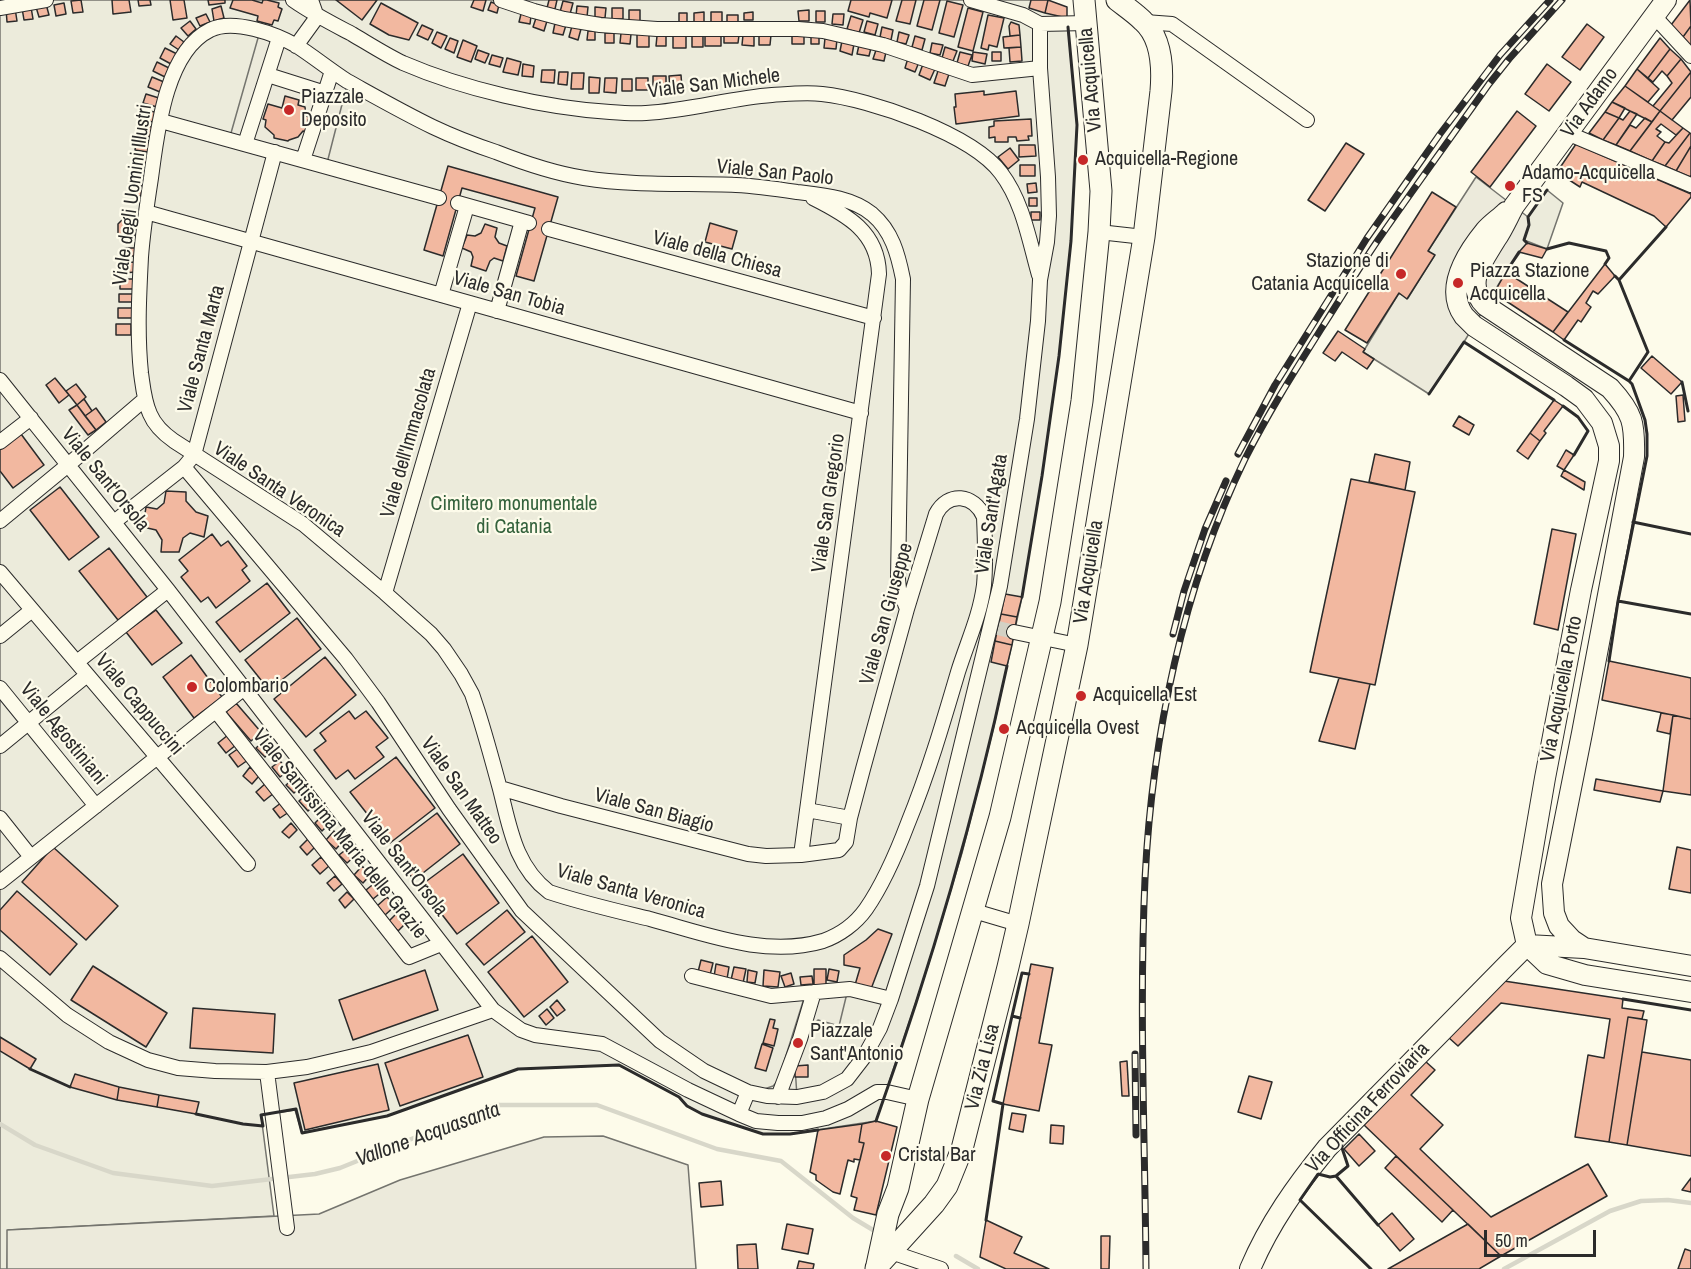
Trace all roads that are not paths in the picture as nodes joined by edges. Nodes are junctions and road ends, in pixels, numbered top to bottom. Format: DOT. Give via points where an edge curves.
graph roads {
  1 [pos="46,0"];
  2 [pos="293,0"];
  3 [pos="312,0"];
  4 [pos="501,0"];
  5 [pos="971,0"];
  6 [pos="1084,0"];
  7 [pos="1117,0"];
  8 [pos="1666,0"];
  9 [pos="0,8"];
  10 [pos="317,16"];
  11 [pos="1654,16"];
  12 [pos="1145,22"];
  13 [pos="1040,24"];
  14 [pos="1086,24"];
  15 [pos="279,38"];
  16 [pos="296,46"];
  17 [pos="1691,56"];
  18 [pos="1040,68"];
  19 [pos="332,71"];
  20 [pos="268,75"];
  21 [pos="325,93"];
  22 [pos="1307,120"];
  23 [pos="161,121"];
  24 [pos="1567,134"];
  25 [pos="245,144"];
  26 [pos="275,152"];
  27 [pos="303,160"];
  28 [pos="1691,185"];
  29 [pos="803,192"];
  30 [pos="439,198"];
  31 [pos="1514,206"];
  32 [pos="146,212"];
  33 [pos="549,229"];
  34 [pos="1099,232"];
  35 [pos="1144,237"];
  36 [pos="251,242"];
  37 [pos="1040,279"];
  38 [pos="441,295"];
  39 [pos="470,303"];
  40 [pos="497,311"];
  41 [pos="874,318"];
  42 [pos="0,380"];
  43 [pos="145,399"];
  44 [pos="861,413"];
  45 [pos="31,418"];
  46 [pos="0,442"];
  47 [pos="194,455"];
  48 [pos="69,465"];
  49 [pos="184,466"];
  50 [pos="0,521"];
  51 [pos="114,522"];
  52 [pos="0,572"];
  53 [pos="168,590"];
  54 [pos="385,593"];
  55 [pos="907,609"];
  56 [pos="32,610"];
  57 [pos="975,623"];
  58 [pos="994,627"];
  59 [pos="1014,632"];
  60 [pos="0,636"];
  61 [pos="1041,638"];
  62 [pos="1077,645"];
  63 [pos="77,662"];
  64 [pos="87,675"];
  65 [pos="0,687"];
  66 [pos="243,689"];
  67 [pos="216,711"];
  68 [pos="28,723"];
  69 [pos="1555,729"];
  70 [pos="1582,734"];
  71 [pos="0,746"];
  72 [pos="158,757"];
  73 [pos="500,788"];
  74 [pos="96,806"];
  75 [pos="807,810"];
  76 [pos="0,818"];
  77 [pos="850,818"];
  78 [pos="801,855"];
  79 [pos="31,857"];
  80 [pos="248,864"];
  81 [pos="0,882"];
  82 [pos="974,911"];
  83 [pos="1521,918"];
  84 [pos="1018,924"];
  85 [pos="441,944"];
  86 [pos="1527,945"];
  87 [pos="1586,949"];
  88 [pos="0,958"];
  89 [pos="1508,964"];
  90 [pos="1691,966"];
  91 [pos="1585,975"];
  92 [pos="692,976"];
  93 [pos="814,992"];
  94 [pos="1691,992"];
  95 [pos="891,999"];
  96 [pos="493,1010"];
  97 [pos="267,1072"];
  98 [pos="748,1092"];
  99 [pos="778,1097"];
  100 [pos="918,1099"];
  101 [pos="739,1114"];
  102 [pos="898,1188"];
  103 [pos="934,1204"];
  104 [pos="287,1228"];
  105 [pos="881,1263"];
  106 [pos="941,1269"];
  107 [pos="1250,1269"];
  1 -- 9 [label="street"];
  2 -- 10 [label="street, Viale San Michele"];
  3 -- 10 [label="street"];
  4 -- 18 [label="street" via="564,19 618,27 823,31 883,45 972,75"];
  5 -- 13 [label="street"];
  6 -- 14 [label="main road, Via Acquicella"];
  7 -- 12 [label="main road, Via Acquicella"];
  8 -- 11 [label="main road, Via Adamo"];
  10 -- 16 [label="street"];
  10 -- 37 [label="street, Viale San Michele" via="402,62 443,78 561,107 646,113 752,97 820,94 906,116 955,138 991,161 1002,174 1016,197"];
  11 -- 17 [label="street"];
  11 -- 24 [label="main road, Via Adamo"];
  12 -- 22 [label="street" via="1172,24"];
  12 -- 35 [label="main road, Via Acquicella" via="1160,52 1162,70"];
  13 -- 14 [label="street"];
  13 -- 18 [label="street, Viale Sant'Agata"];
  14 -- 34 [label="main road, Via Acquicella" via="1101,191"];
  15 -- 16 [label="street, Viale degli Uomini Illustri"];
  15 -- 20 [label="street"];
  15 -- 23 [label="street, Viale degli Uomini Illustri" via="229,25 201,35 192,42 174,73"];
  16 -- 19 [label="street, Viale San Paolo"];
  18 -- 37 [label="street, Viale Sant'Agata" via="1049,216"];
  19 -- 21 [label="street"];
  19 -- 29 [label="street, Viale San Paolo" via="464,141 557,172 634,183 739,185"];
  20 -- 21 [label="street"];
  20 -- 25 [label="street"];
  21 -- 27 [label="street"];
  23 -- 25 [label="street"];
  23 -- 32 [label="street, Viale degli Uomini Illustri"];
  24 -- 28 [label="street"];
  24 -- 31 [label="main road, Via Adamo"];
  25 -- 26 [label="street"];
  26 -- 27 [label="street"];
  26 -- 36 [label="street, Viale Santa Marta"];
  27 -- 30 [label="street"];
  29 -- 41 [label="street, Viale San Gregorio" via="854,221 871,241 879,263"];
  29 -- 55 [label="street, Viale San Paolo" via="850,202 870,213 888,233 898,256 903,294 898,579"];
  31 -- 69 [label="main road, Via Acquicella Porto" via="1486,230 1458,274 1460,307 1474,326 1584,399 1602,423 1609,446 1610,461"];
  31 -- 70 [label="main road, Via Acquicella Porto" via="1480,265 1476,292 1486,306 1610,388 1624,402 1635,435"];
  32 -- 36 [label="street, Viale San Tobia"];
  32 -- 43 [label="street, Viale degli Uomini Illustri" via="138,304 138,345"];
  33 -- 41 [label="street, Viale della Chiesa"];
  34 -- 35 [label="street"];
  34 -- 61 [label="main road, Via Acquicella" via="1082,401"];
  35 -- 62 [label="main road, Via Acquicella"];
  36 -- 38 [label="street, Viale San Tobia"];
  36 -- 47 [label="street, Viale Santa Marta"];
  37 -- 58 [label="street, Viale Sant'Agata" via="1027,419"];
  38 -- 39 [label="street, Viale San Tobia"];
  38 -- 40 [label="street" via="462,205 526,223"];
  39 -- 40 [label="street, Viale San Tobia"];
  39 -- 54 [label="street, Viale dell'Immacolata"];
  40 -- 44 [label="street, Viale San Tobia"];
  41 -- 44 [label="street, Viale San Gregorio"];
  42 -- 45 [label="street, Viale Sant'Orsola"];
  43 -- 47 [label="street, Viale Santa Veronica" via="160,431"];
  43 -- 48 [label="street"];
  44 -- 75 [label="street, Viale San Gregorio"];
  45 -- 46 [label="street"];
  45 -- 48 [label="street, Viale Sant'Orsola"];
  47 -- 49 [label="street, Viale Santa Marta"];
  47 -- 54 [label="street, Viale Santa Veronica" via="303,524"];
  48 -- 50 [label="street"];
  48 -- 51 [label="street, Viale Sant'Orsola"];
  49 -- 51 [label="street, Viale Santa Marta"];
  49 -- 98 [label="street, Viale San Matteo" via="346,659 522,911 660,1041 704,1071"];
  51 -- 53 [label="street, Viale Sant'Orsola"];
  52 -- 56 [label="street, Viale Cappuccini"];
  53 -- 63 [label="street"];
  53 -- 66 [label="street, Viale Sant'Orsola"];
  54 -- 73 [label="street, Viale Santa Veronica" via="431,634 456,664 472,694"];
  55 -- 57 [label="street, Viale San Giuseppe" via="940,506 952,499 969,500 981,509 984,517 984,584"];
  55 -- 77 [label="street, Viale San Giuseppe"];
  56 -- 60 [label="street"];
  56 -- 63 [label="street, Viale Cappuccini"];
  57 -- 58 [label="street"];
  57 -- 73 [label="street, Viale Santa Veronica" via="920,792 893,859 866,910 826,940 760,946 549,892 532,877 521,859 508,826"];
  58 -- 95 [label="street, Viale Sant'Agata" via="927,886"];
  59 -- 61 [label="street"];
  61 -- 62 [label="street, Via Acquicella"];
  61 -- 82 [label="main road"];
  62 -- 84 [label="main road, Via Zia Lisa"];
  63 -- 64 [label="street, Viale Cappuccini"];
  64 -- 68 [label="street"];
  64 -- 72 [label="street, Viale Cappuccini"];
  65 -- 68 [label="street, Viale Agostiniani"];
  66 -- 67 [label="street"];
  66 -- 85 [label="street, Viale Sant'Orsola"];
  67 -- 72 [label="street"];
  67 -- 85 [label="street, Viale Santissima Maria delle Grazie" via="409,957"];
  68 -- 71 [label="street"];
  68 -- 74 [label="street, Viale Agostiniani"];
  69 -- 70 [label="main road"];
  69 -- 83 [label="main road, Via Acquicella Porto"];
  70 -- 87 [label="main road, Via Acquicella Porto" via="1552,884 1559,926"];
  72 -- 74 [label="street"];
  72 -- 80 [label="street, Viale Cappuccini"];
  73 -- 78 [label="street, Viale San Biagio" via="728,850 766,856"];
  74 -- 79 [label="street"];
  75 -- 77 [label="street"];
  75 -- 78 [label="street, Viale San Gregorio"];
  76 -- 79 [label="street"];
  77 -- 78 [label="street, Viale San Giuseppe" via="846,842 839,850"];
  79 -- 81 [label="street"];
  82 -- 84 [label="street"];
  82 -- 100 [label="main road"];
  83 -- 86 [label="main road, Via Acquicella Porto"];
  83 -- 89 [label="main road"];
  84 -- 103 [label="main road, Via Zia Lisa" via="962,1149 947,1186"];
  85 -- 96 [label="street, Viale Sant'Orsola"];
  86 -- 87 [label="main road"];
  86 -- 89 [label="main road, Via Officina Ferroviaria"];
  86 -- 91 [label="main road" via="1547,964"];
  87 -- 90 [label="main road"];
  87 -- 91 [label="main road"];
  88 -- 97 [label="street" via="67,1015 148,1060 178,1068"];
  89 -- 91 [label="main road"];
  89 -- 107 [label="main road, Via Officina Ferroviaria" via="1327,1148 1277,1216"];
  91 -- 94 [label="main road"];
  92 -- 93 [label="street" via="771,996"];
  93 -- 95 [label="street" via="850,990"];
  93 -- 99 [label="street"];
  95 -- 99 [label="street, Viale Sant'Agata" via="870,1047 848,1079 823,1092"];
  96 -- 97 [label="street" via="371,1052"];
  96 -- 101 [label="street, Viale Sant'Orsola" via="535,1035 602,1044"];
  97 -- 104 [label="street"];
  98 -- 99 [label="street, Viale San Matteo"];
  98 -- 101 [label="street"];
  100 -- 101 [label="street, Viale Sant'Orsola" via="877,1092 848,1109 802,1123 756,1121"];
  100 -- 102 [label="main road"];
  102 -- 103 [label="main road" via="912,1205"];
  102 -- 105 [label="main road" via="888,1214"];
  103 -- 105 [label="main road, Via Zia Lisa"];
  105 -- 106 [label="street"];
}
